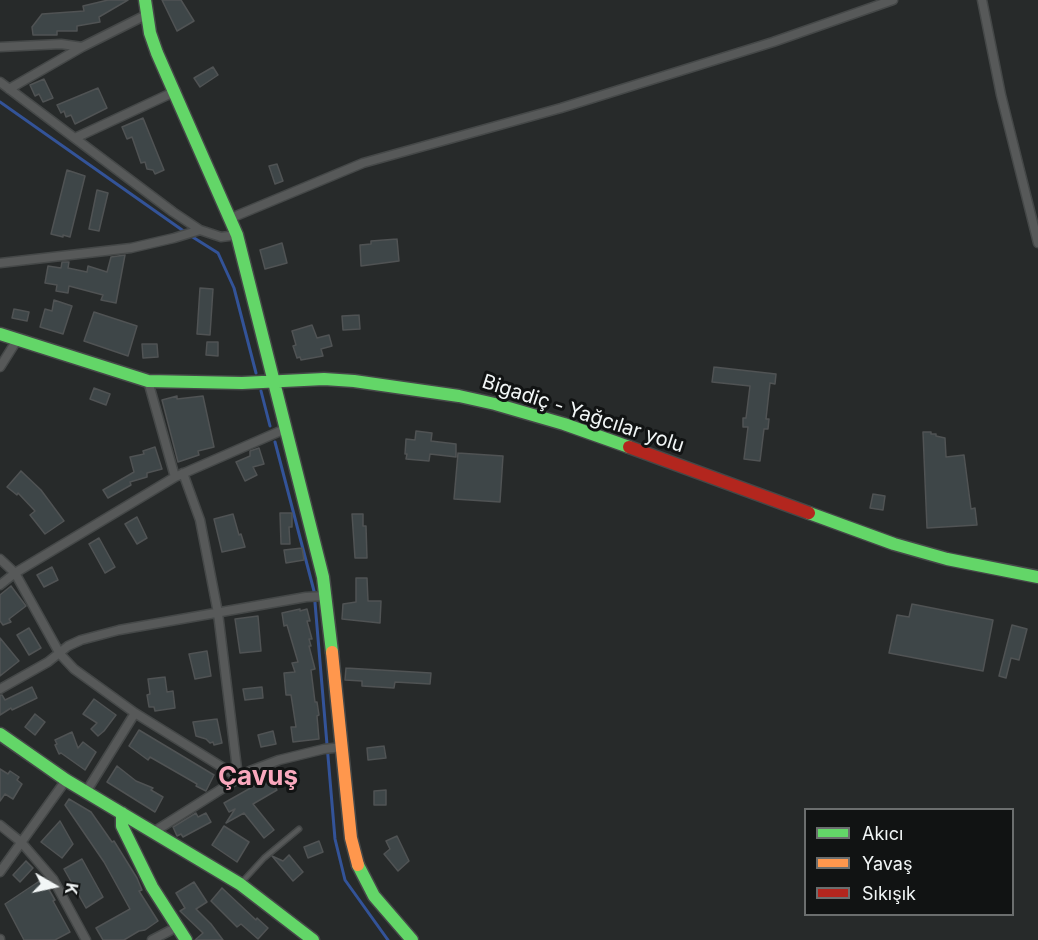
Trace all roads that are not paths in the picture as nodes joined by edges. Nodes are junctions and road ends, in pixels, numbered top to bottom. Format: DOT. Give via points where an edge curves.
graph roads {
  1 [pos="145,0"];
  2 [pos="893,0"];
  3 [pos="982,0"];
  4 [pos="146,15"];
  5 [pos="82,46"];
  6 [pos="0,47"];
  7 [pos="0,82"];
  8 [pos="9,89"];
  9 [pos="176,91"];
  10 [pos="75,138"];
  11 [pos="231,218"];
  12 [pos="196,231"];
  13 [pos="237,235"];
  14 [pos="1038,243"];
  15 [pos="0,263"];
  16 [pos="0,334"];
  17 [pos="17,340"];
  18 [pos="0,367"];
  19 [pos="148,381"];
  20 [pos="273,381"];
  21 [pos="285,429"];
  22 [pos="179,475"];
  23 [pos="0,559"];
  24 [pos="15,573"];
  25 [pos="1038,577"];
  26 [pos="0,585"];
  27 [pos="323,596"];
  28 [pos="218,613"];
  29 [pos="60,654"];
  30 [pos="0,690"];
  31 [pos="135,713"];
  32 [pos="0,734"];
  33 [pos="339,747"];
  34 [pos="238,777"];
  35 [pos="66,780"];
  36 [pos="86,792"];
  37 [pos="122,813"];
  38 [pos="0,825"];
  39 [pos="299,829"];
  40 [pos="152,833"];
  41 [pos="21,842"];
  42 [pos="0,872"];
  43 [pos="240,884"];
  44 [pos="177,927"];
  45 [pos="86,940"];
  46 [pos="152,940"];
  47 [pos="186,940"];
  48 [pos="313,940"];
  49 [pos="412,940"];
  1 -- 4 [label="street"];
  2 -- 11 [label="street" via="561,108 363,163"];
  3 -- 14 [label="street"];
  4 -- 5 [label="street"];
  4 -- 9 [label="street" via="157,53"];
  5 -- 6 [label="street"];
  5 -- 8 [label="street"];
  7 -- 8 [label="street"];
  8 -- 10 [label="street"];
  9 -- 10 [label="street"];
  9 -- 11 [label="street"];
  10 -- 12 [label="street"];
  11 -- 13 [label="street"];
  12 -- 13 [label="street" via="221,237"];
  12 -- 15 [label="street" via="131,248"];
  13 -- 20 [label="street"];
  16 -- 17 [label="street, Bigadiç - Yağcılar yolu"];
  17 -- 18 [label="street"];
  17 -- 19 [label="street, Bigadiç - Yağcılar yolu"];
  19 -- 20 [label="street, Bigadiç - Yağcılar yolu"];
  19 -- 22 [label="street"];
  20 -- 21 [label="street"];
  20 -- 25 [label="street, Bigadiç - Yağcılar yolu" via="354,381 495,404 564,424 894,544"];
  21 -- 22 [label="street"];
  21 -- 27 [label="street"];
  22 -- 24 [label="street"];
  22 -- 28 [label="street" via="200,520"];
  23 -- 24 [label="street"];
  24 -- 26 [label="street"];
  24 -- 29 [label="street"];
  27 -- 28 [label="street"];
  27 -- 33 [label="street"];
  28 -- 29 [label="street" via="100,635 75,642"];
  28 -- 34 [label="street"];
  29 -- 30 [label="street"];
  29 -- 31 [label="street" via="74,669"];
  31 -- 34 [label="street"];
  31 -- 36 [label="street"];
  32 -- 35 [label="street"];
  33 -- 34 [label="street" via="272,762"];
  33 -- 49 [label="street" via="359,869 374,896"];
  34 -- 40 [label="street"];
  35 -- 36 [label="street"];
  35 -- 41 [label="street"];
  36 -- 37 [label="street"];
  37 -- 40 [label="street"];
  37 -- 44 [label="street" via="122,826"];
  38 -- 41 [label="street"];
  39 -- 43 [label="lane"];
  40 -- 43 [label="street"];
  41 -- 42 [label="street"];
  41 -- 45 [label="street" via="52,879"];
  43 -- 48 [label="street"];
  44 -- 46 [label="street"];
  44 -- 47 [label="street"];
}
